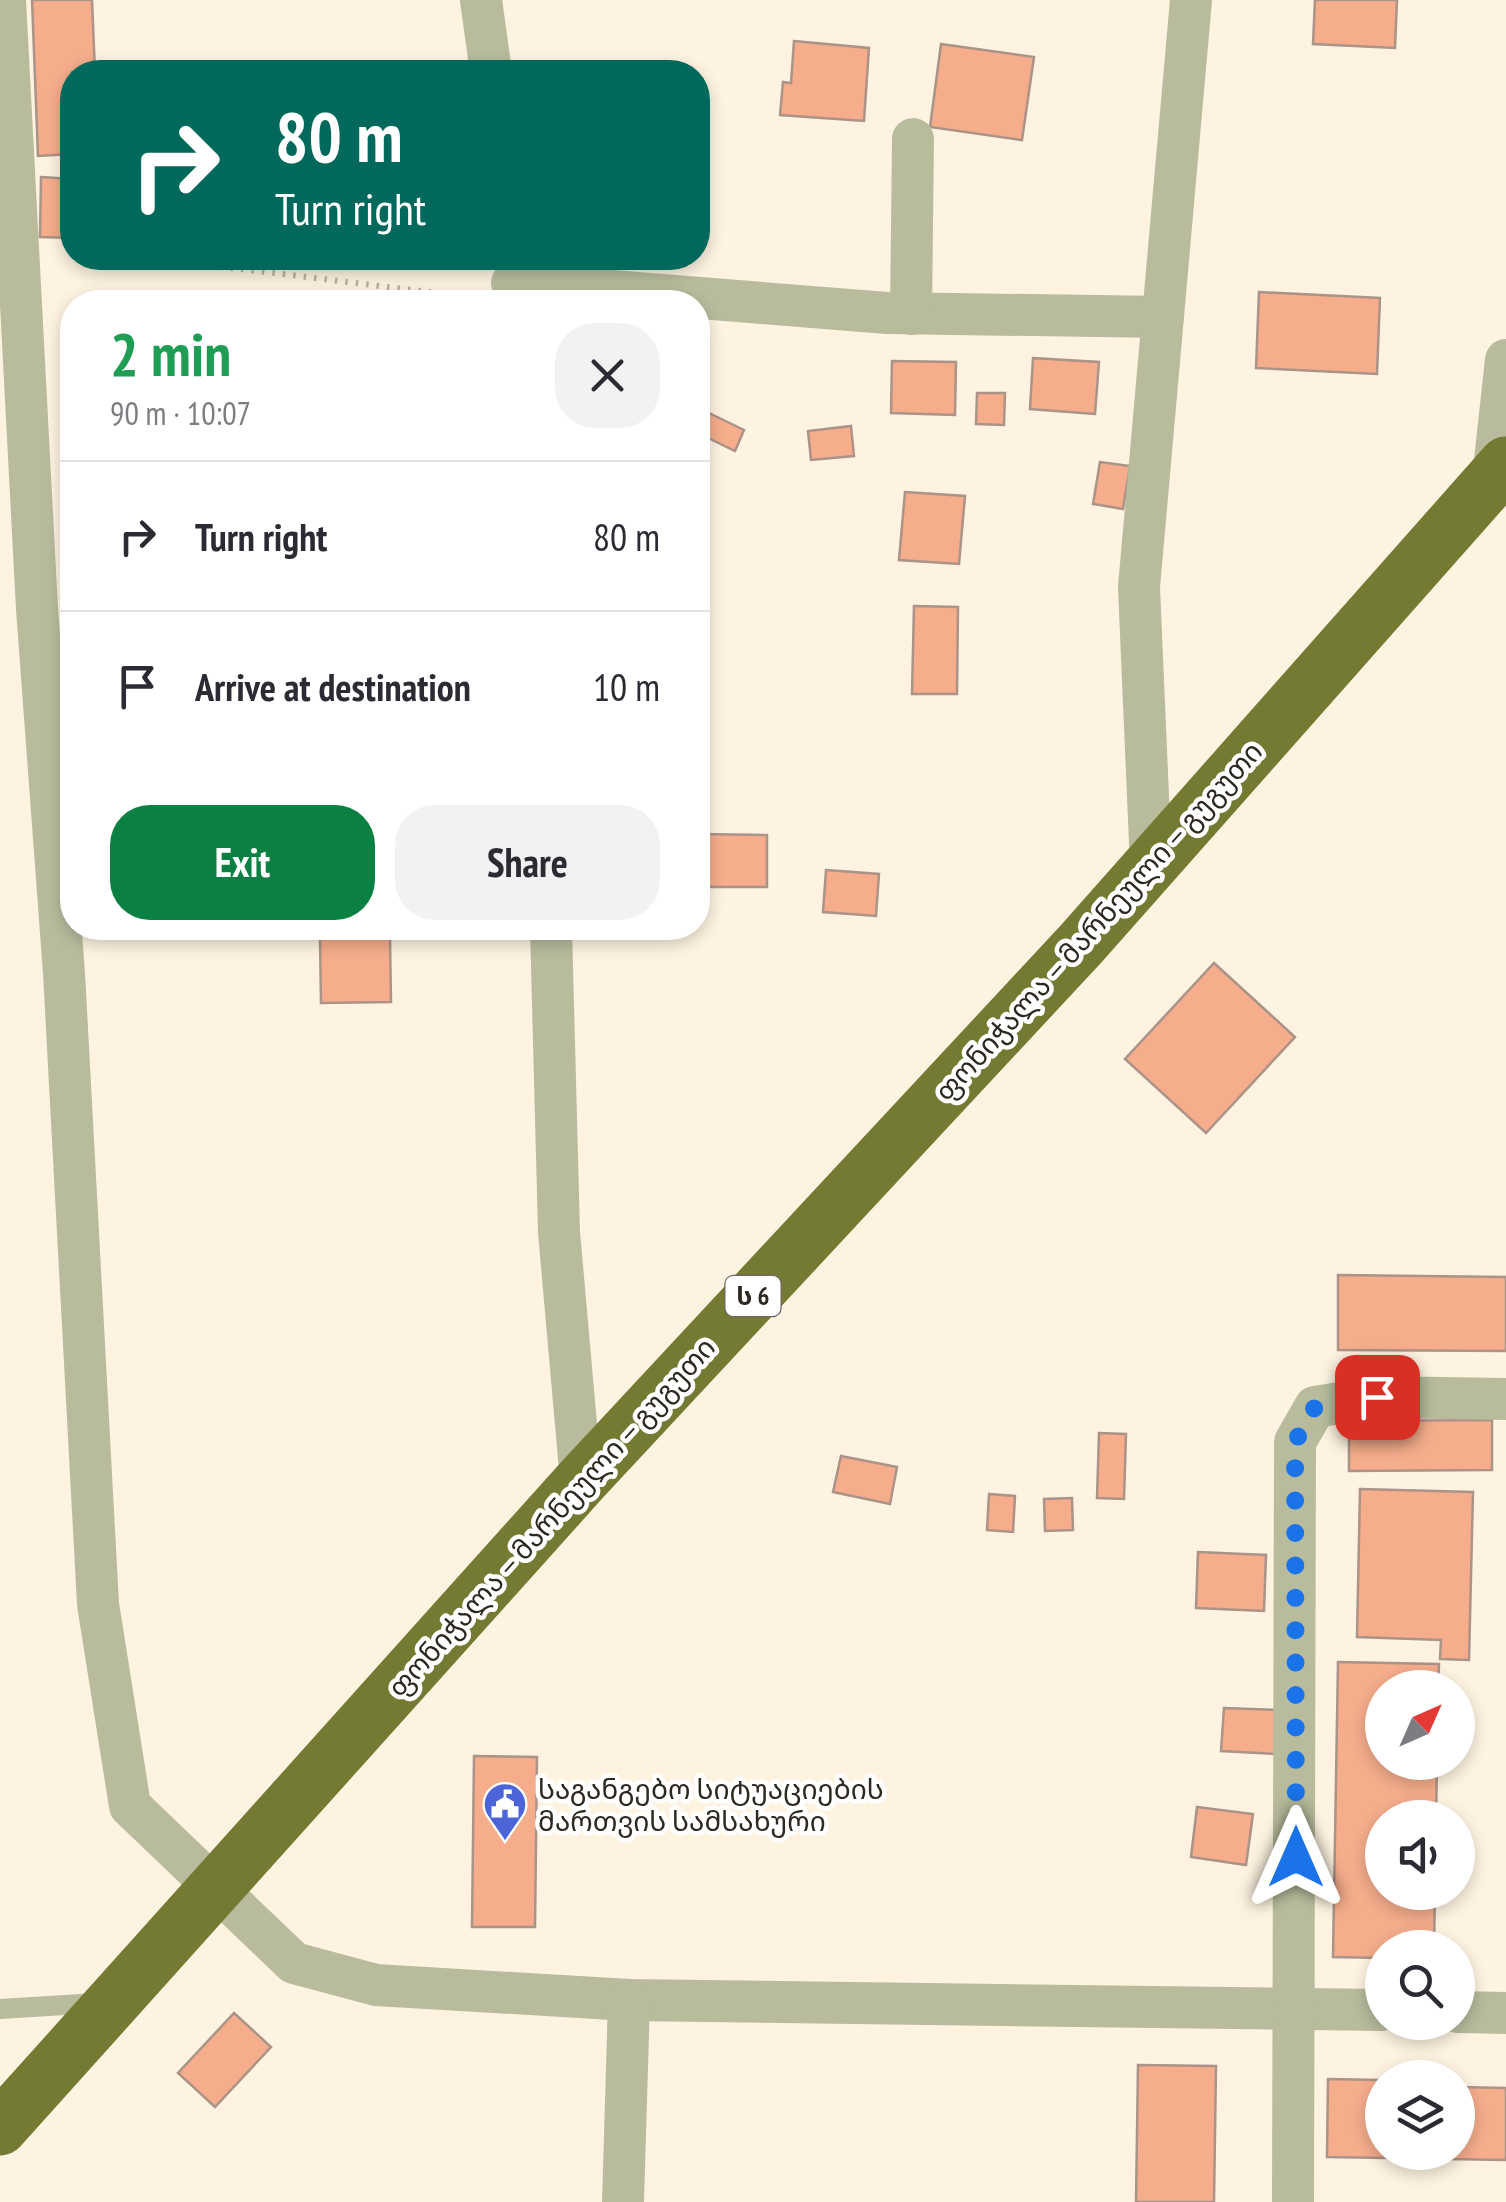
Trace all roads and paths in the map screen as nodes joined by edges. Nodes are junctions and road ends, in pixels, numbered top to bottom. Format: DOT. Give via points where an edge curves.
graph roads {
  1 [pos="5,0"];
  2 [pos="481,0"];
  3 [pos="1191,0"];
  4 [pos="488,60"];
  5 [pos="913,139"];
  6 [pos="258,270"];
  7 [pos="512,286"];
  8 [pos="569,290"];
  9 [pos="710,300"];
  10 [pos="912,314"];
  11 [pos="1162,317"];
  12 [pos="1506,360"];
  13 [pos="1500,471"];
  14 [pos="1151,866"];
  15 [pos="60,919"];
  16 [pos="62,940"];
  17 [pos="550,940"];
  18 [pos="1506,1399"];
  19 [pos="581,1481"];
  20 [pos="214,1890"];
  21 [pos="628,2000"];
  22 [pos="114,2002"];
  23 [pos="0,2008"];
  24 [pos="1295,2008"];
  25 [pos="1365,2010"];
  26 [pos="1475,2012"];
  27 [pos="1506,2013"];
  28 [pos="0,2128"];
  29 [pos="623,2202"];
  30 [pos="1292,2202"];
  1 -- 15 [label="street"];
  2 -- 4 [label="street"];
  3 -- 11 [label="street"];
  5 -- 10 [label="street"];
  6 -- 7 [label="path"];
  7 -- 8 [label="street"];
  9 -- 10 [label="street"];
  10 -- 11 [label="street"];
  11 -- 14 [label="street" via="1139,587"];
  12 -- 13 [label="street"];
  13 -- 14 [label="highway, ფონიჭალა — მარნეული — გუგუთი / ს 6"];
  14 -- 19 [label="highway, ფონიჭალა — მარნეული — გუგუთი / ს 6"];
  16 -- 20 [label="street" via="98,1604 130,1806"];
  17 -- 19 [label="street" via="559,1232"];
  18 -- 24 [label="street" via="1377,1397 1315,1407 1295,1442"];
  19 -- 20 [label="highway, ფონიჭალა — მარნეული — გუგუთი / ს 6"];
  20 -- 21 [label="street" via="294,1963 376,1986"];
  20 -- 22 [label="highway, ფონიჭალა — მარნეული — გუგუთი / ს 6"];
  21 -- 24 [label="street"];
  21 -- 29 [label="street"];
  22 -- 23 [label="lane"];
  22 -- 28 [label="highway, ფონიჭალა — მარნეული — გუგუთი / ს 6"];
  24 -- 25 [label="street"];
  24 -- 30 [label="street"];
  26 -- 27 [label="street"];
}
